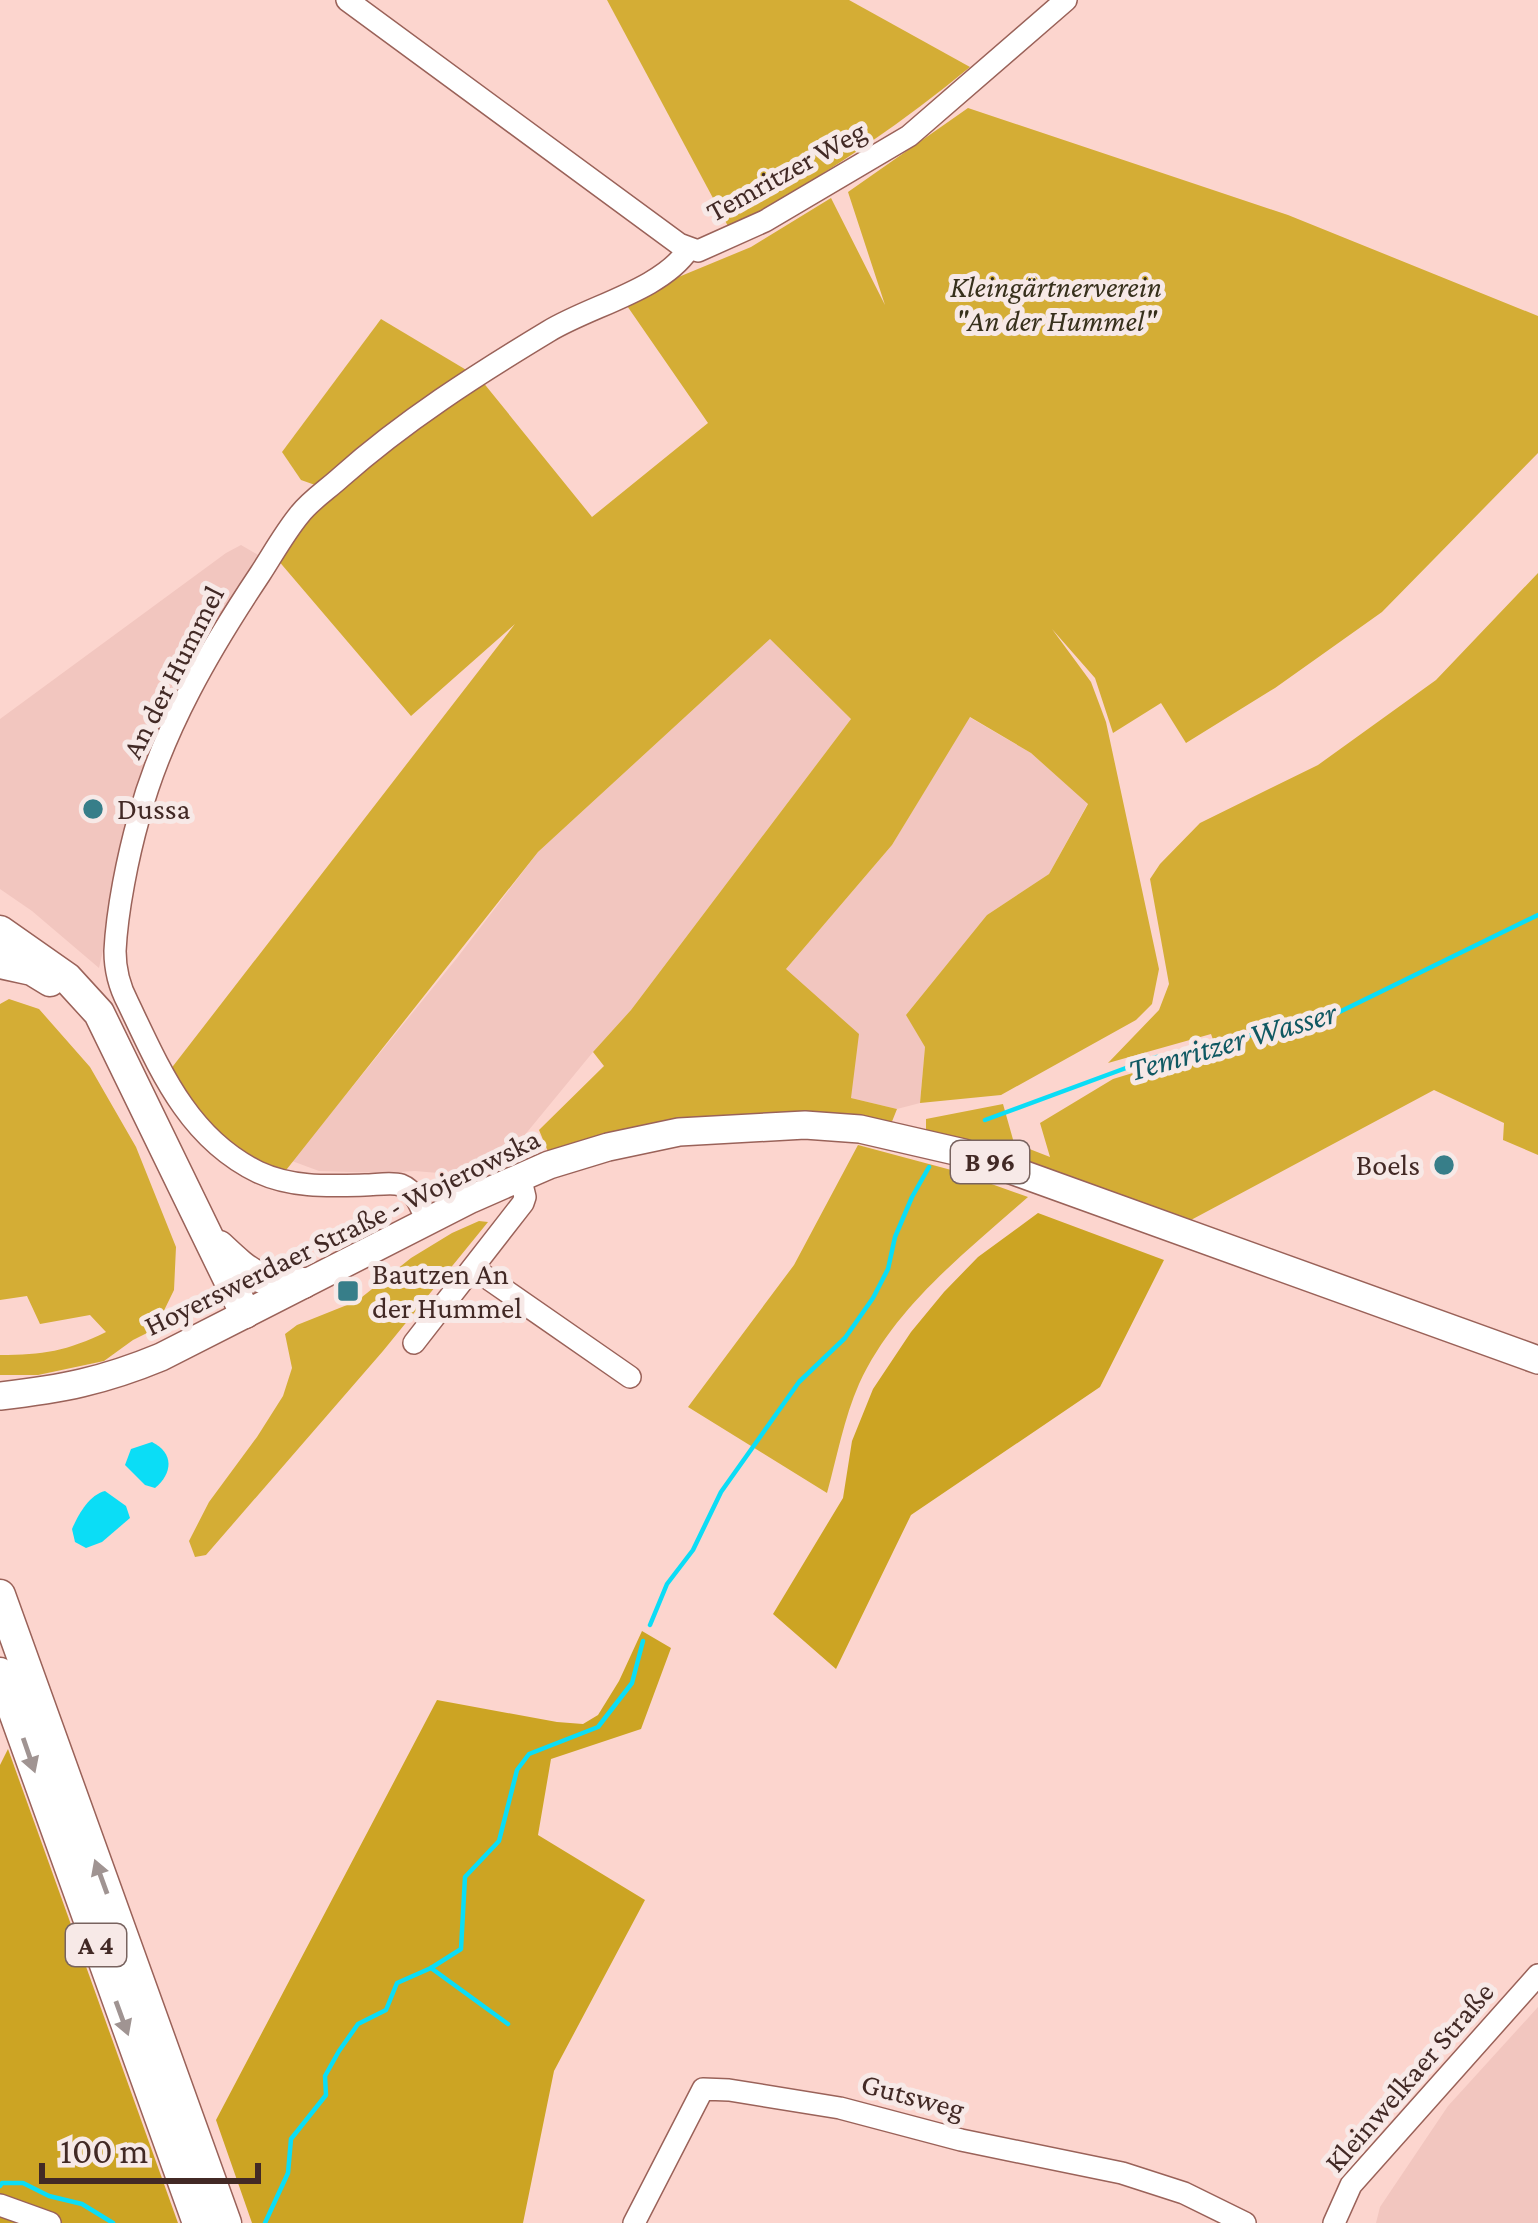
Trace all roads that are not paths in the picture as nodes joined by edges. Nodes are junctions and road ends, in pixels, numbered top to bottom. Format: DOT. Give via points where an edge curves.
graph roads {
  1 [pos="346,0"];
  2 [pos="1066,0"];
  3 [pos="688,250"];
  4 [pos="0,931"];
  5 [pos="0,963"];
  6 [pos="120,1059"];
  7 [pos="520,1176"];
  8 [pos="427,1221"];
  9 [pos="208,1236"];
  10 [pos="473,1268"];
  11 [pos="303,1283"];
  12 [pos="245,1313"];
  13 [pos="414,1343"];
  14 [pos="1538,1360"];
  15 [pos="630,1377"];
  16 [pos="0,1396"];
  17 [pos="0,1595"];
  18 [pos="7,1668"];
  19 [pos="1538,1975"];
  20 [pos="6,2207"];
  21 [pos="209,2214"];
  22 [pos="50,2223"];
  23 [pos="634,2223"];
  24 [pos="1245,2223"];
  25 [pos="1334,2223"];
  1 -- 3 [label="street, Temritzer Weg"];
  2 -- 3 [label="street, Temritzer Weg" via="909,136 765,221"];
  3 -- 8 [label="street, An der Hummel" via="653,280 474,377 382,441 301,512 195,681 131,845 118,976 188,1117 211,1141 279,1180 400,1184"];
  4 -- 6 [label="highway" via="84,995"];
  5 -- 6 [label="highway" via="58,986"];
  6 -- 9 [label="highway"];
  7 -- 8 [label="main road, Hoyerswerdaer Straße - Wojerowska / B 96"];
  7 -- 10 [label="street" via="523,1203"];
  7 -- 14 [label="main road, Hoyerswerdaer Straße - Wojerowska / B 96" via="679,1132 860,1130 964,1153"];
  8 -- 11 [label="main road, Hoyerswerdaer Straße - Wojerowska / B 96"];
  9 -- 11 [label="highway" via="248,1273"];
  9 -- 12 [label="highway"];
  10 -- 13 [label="street"];
  10 -- 15 [label="street"];
  11 -- 12 [label="main road, Hoyerswerdaer Straße - Wojerowska / B 96"];
  12 -- 16 [label="main road, Hoyerswerdaer Straße - Wojerowska / B 96" via="111,1378"];
  17 -- 18 [label="highway, A 4"];
  18 -- 21 [label="highway, A 4, one-way" via="54,1828"];
  21 -- 18 [label="highway, A 4, one-way" via="72,1797"];
  19 -- 25 [label="street, Kleinwelkaer Straße" via="1351,2186"];
  20 -- 22 [label="street"];
  23 -- 24 [label="street, Gutsweg" via="704,2089 840,2108 1122,2173"];
}
